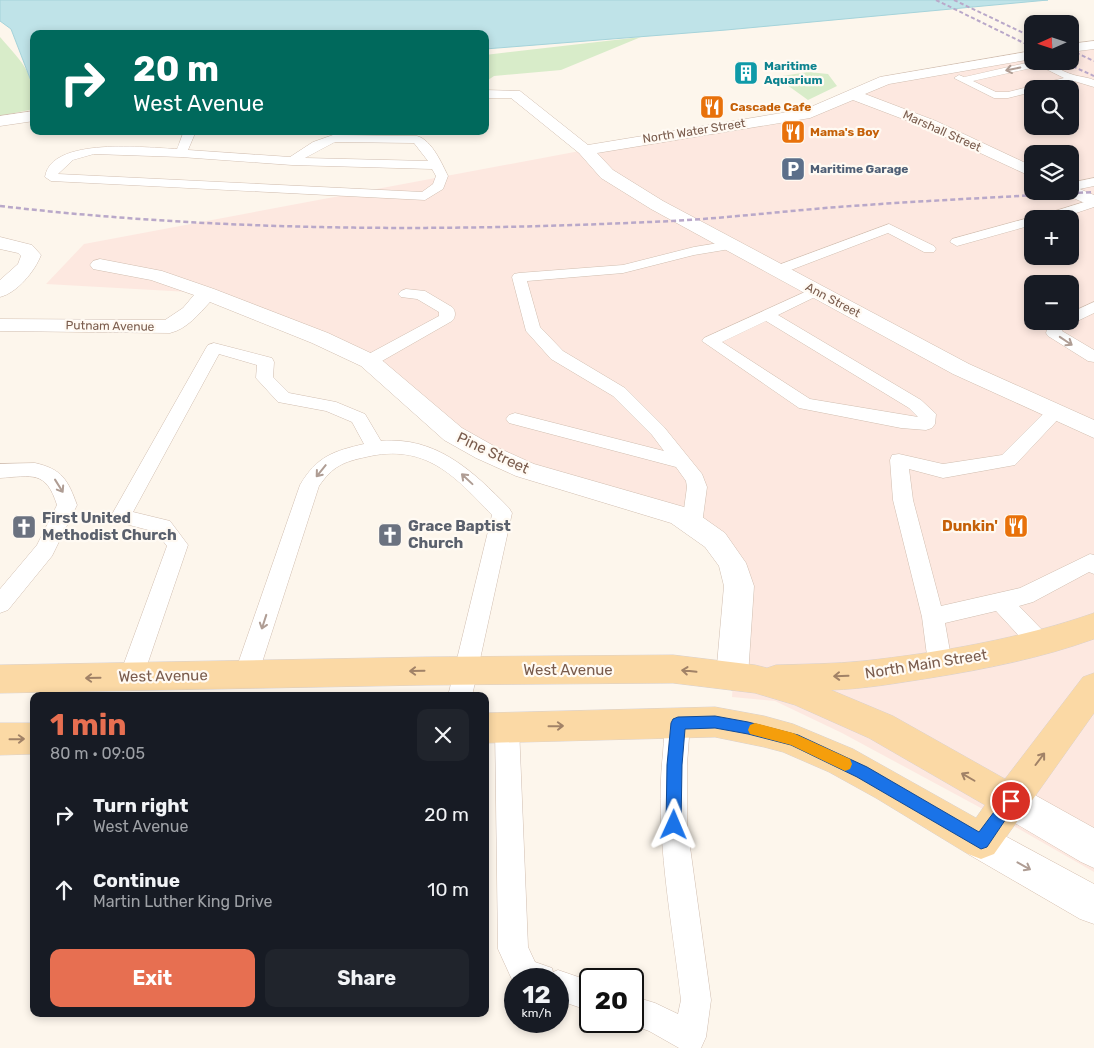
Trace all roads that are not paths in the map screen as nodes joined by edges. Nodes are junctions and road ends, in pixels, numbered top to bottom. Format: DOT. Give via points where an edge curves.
graph roads {
  1 [pos="1094,45"];
  2 [pos="1079,47"];
  3 [pos="1024,56"];
  4 [pos="941,70"];
  5 [pos="1071,78"];
  6 [pos="962,80"];
  7 [pos="1094,84"];
  8 [pos="1024,91"];
  9 [pos="489,94"];
  10 [pos="851,94"];
  11 [pos="30,116"];
  12 [pos="0,120"];
  13 [pos="188,135"];
  14 [pos="585,150"];
  15 [pos="181,153"];
  16 [pos="292,161"];
  17 [pos="437,165"];
  18 [pos="1024,168"];
  19 [pos="1094,182"];
  20 [pos="1079,186"];
  21 [pos="1079,194"];
  22 [pos="1094,203"];
  23 [pos="1072,210"];
  24 [pos="1024,224"];
  25 [pos="957,242"];
  26 [pos="0,243"];
  27 [pos="731,245"];
  28 [pos="929,250"];
  29 [pos="100,265"];
  30 [pos="778,270"];
  31 [pos="0,291"];
  32 [pos="816,291"];
  33 [pos="207,292"];
  34 [pos="406,294"];
  35 [pos="1094,308"];
  36 [pos="767,315"];
  37 [pos="1079,315"];
  38 [pos="0,325"];
  39 [pos="1054,330"];
  40 [pos="1094,357"];
  41 [pos="369,361"];
  42 [pos="1055,412"];
  43 [pos="515,419"];
  44 [pos="1094,430"];
  45 [pos="375,447"];
  46 [pos="681,462"];
  47 [pos="0,471"];
  48 [pos="692,524"];
  49 [pos="1094,566"];
  50 [pos="1000,602"];
  51 [pos="0,604"];
  52 [pos="933,617"];
  53 [pos="1094,626"];
  54 [pos="1040,643"];
  55 [pos="940,663"];
  56 [pos="246,675"];
  57 [pos="131,677"];
  58 [pos="743,678"];
  59 [pos="0,679"];
  60 [pos="463,684"];
  61 [pos="1094,687"];
  62 [pos="678,723"];
  63 [pos="496,728"];
  64 [pos="30,738"];
  65 [pos="0,739"];
  66 [pos="1011,801"];
  67 [pos="981,841"];
  68 [pos="1094,849"];
  69 [pos="1094,905"];
  70 [pos="522,968"];
  71 [pos="644,1015"];
  72 [pos="691,1042"];
  1 -- 2 [label="street"];
  3 -- 4 [label="street, North Water Street"];
  4 -- 6 [label="lane"];
  4 -- 10 [label="street, North Water Street" via="885,80"];
  5 -- 6 [label="lane, one-way" via="1046,65 1036,64"];
  5 -- 7 [label="lane"];
  6 -- 8 [label="lane" via="994,95"];
  9 -- 14 [label="street" via="514,94"];
  10 -- 14 [label="street, North Water Street" via="810,113"];
  10 -- 18 [label="street, Marshall Street" via="930,124"];
  11 -- 12 [label="street"];
  13 -- 15 [label="lane"];
  14 -- 27 [label="street, Ann Street" via="607,174"];
  15 -- 16 [label="lane"];
  15 -- 17 [label="lane" via="93,150 69,156 52,170 51,177 425,196 439,186 442,176"];
  16 -- 17 [label="lane"];
  16 -- 17 [label="lane" via="333,138 418,140 428,149"];
  19 -- 20 [label="lane"];
  21 -- 22 [label="street"];
  22 -- 23 [label="lane"];
  24 -- 25 [label="lane"];
  26 -- 31 [label="street" via="25,249 31,255 27,266"];
  27 -- 30 [label="street, Ann Street"];
  27 -- 46 [label="lane" via="623,270 519,277 532,328 557,355 619,392 658,431"];
  28 -- 30 [label="lane" via="889,228"];
  29 -- 33 [label="street, Pine Street" via="155,275"];
  30 -- 32 [label="street, Ann Street"];
  32 -- 36 [label="lane"];
  32 -- 42 [label="street, Ann Street" via="962,369"];
  33 -- 38 [label="street, Putnam Avenue" via="190,312 170,327"];
  33 -- 41 [label="street, Pine Street"];
  34 -- 41 [label="lane" via="420,294 447,310 448,318"];
  35 -- 37 [label="lane"];
  36 -- 36 [label="lane" via="710,341 805,404 926,424 926,414 915,404"];
  39 -- 40 [label="lane, one-way" via="1054,333"];
  41 -- 48 [label="street, Pine Street" via="453,434 484,452 525,470 681,516"];
  42 -- 44 [label="street, Ann Street"];
  42 -- 52 [label="lane" via="1008,460 943,471 899,460 903,500"];
  43 -- 46 [label="lane"];
  45 -- 56 [label="lane, one-way" via="328,463 310,485"];
  45 -- 57 [label="lane" via="359,418 330,406 284,398 264,378 266,362 214,348 121,516 163,526 178,545"];
  60 -- 45 [label="lane, one-way" via="502,513 451,464 418,449 400,445"];
  46 -- 48 [label="lane" via="695,479 697,487"];
  47 -- 51 [label="lane, one-way" via="32,469 51,474 63,490 67,505 45,550"];
  48 -- 58 [label="street, Pine Street" via="716,540 732,562 739,586"];
  49 -- 50 [label="lane" via="1090,562 1025,596"];
  50 -- 52 [label="lane"];
  50 -- 54 [label="lane"];
  52 -- 55 [label="lane"];
  53 -- 54 [label="main road, North Main Street"];
  54 -- 55 [label="main road, North Main Street"];
  55 -- 58 [label="main road, North Main Street, one-way" via="863,675"];
  56 -- 57 [label="main road, West Avenue"];
  60 -- 56 [label="main road, West Avenue, one-way"];
  57 -- 59 [label="main road, West Avenue, one-way"];
  58 -- 60 [label="main road, West Avenue, one-way" via="673,669"];
  66 -- 58 [label="main road, West Avenue, one-way" via="881,727 802,694"];
  66 -- 61 [label="main road, one-way"];
  63 -- 62 [label="main road, one-way"];
  62 -- 67 [label="main road" via="715,722 793,740 862,772"];
  62 -- 72 [label="lane" via="674,825 696,1000"];
  63 -- 70 [label="lane" via="513,949"];
  65 -- 64 [label="main road, one-way"];
  66 -- 67 [label="main road"];
  66 -- 68 [label="street, West Avenue"];
  67 -- 69 [label="street, one-way"];
  71 -- 72 [label="lane" via="655,1018"];
}
